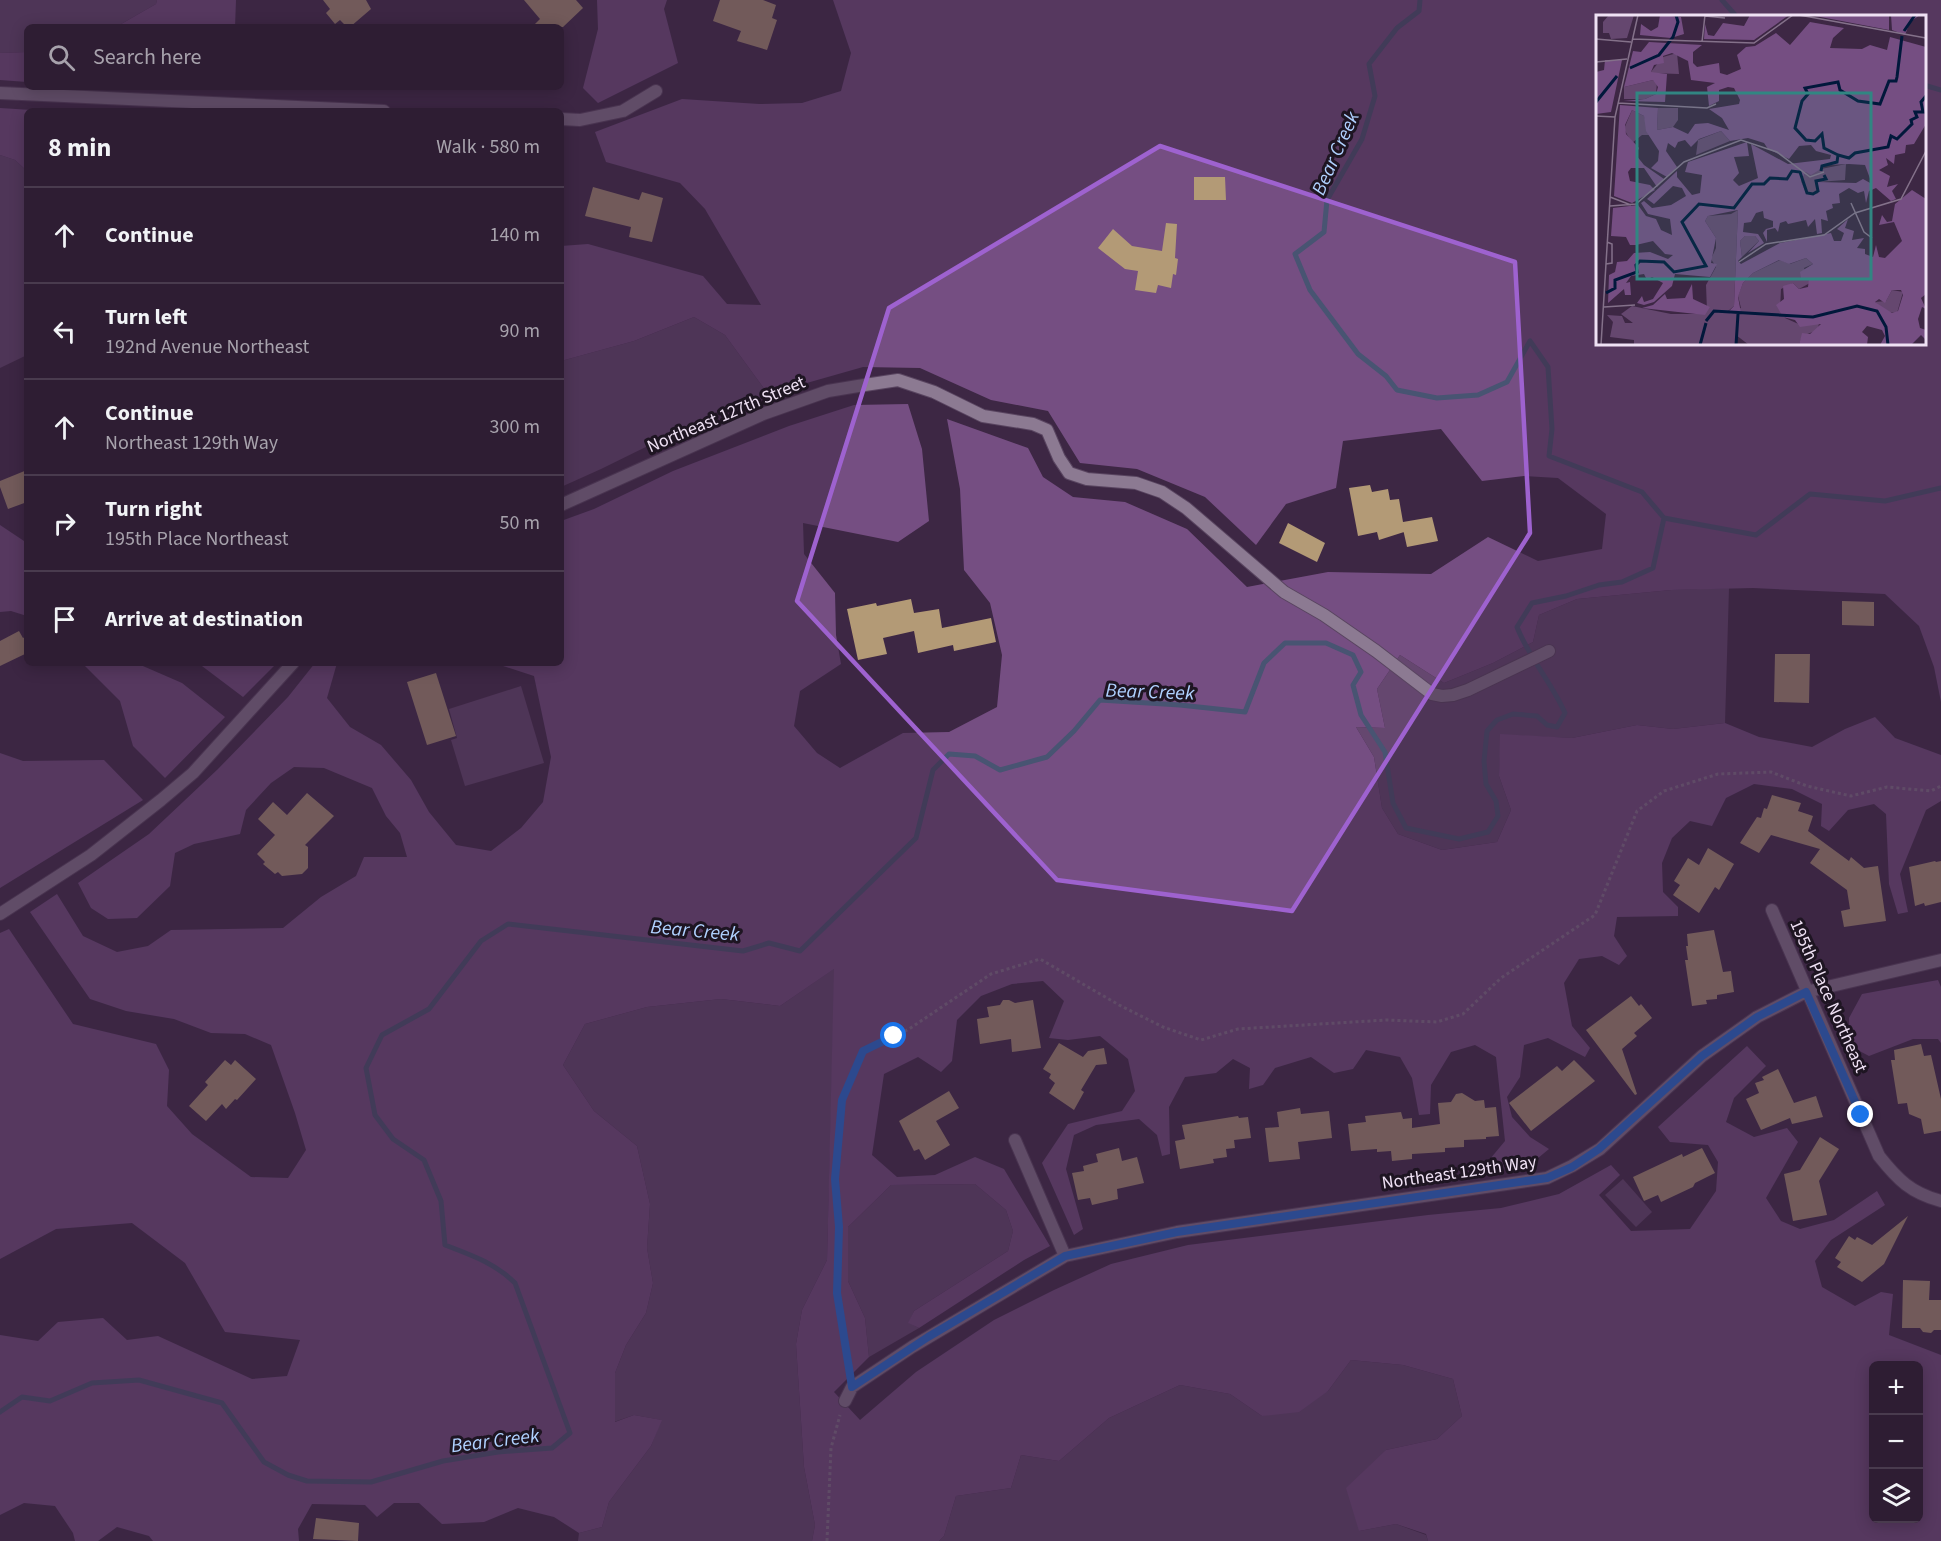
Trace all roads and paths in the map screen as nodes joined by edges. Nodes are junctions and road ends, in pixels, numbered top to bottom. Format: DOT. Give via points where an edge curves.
graph roads {
  1 [pos="656,91"];
  2 [pos="0,93"];
  3 [pos="320,108"];
  4 [pos="564,119"];
  5 [pos="564,504"];
  6 [pos="1549,651"];
  7 [pos="290,666"];
  8 [pos="1941,786"];
  9 [pos="1772,910"];
  10 [pos="0,914"];
  11 [pos="1941,960"];
  12 [pos="1806,992"];
  13 [pos="1015,1140"];
  14 [pos="1941,1201"];
  15 [pos="1065,1256"];
  16 [pos="852,1387"];
  17 [pos="845,1401"];
  18 [pos="826,1541"];
  1 -- 4 [label="street" via="623,111 580,120"];
  2 -- 3 [label="street"];
  5 -- 6 [label="street, Northeast 127th Street" via="763,414 828,392 898,381 934,392 983,416 1047,430 1069,473 1087,480 1136,483 1162,492 1284,592 1376,651 1432,694 1453,695"];
  7 -- 10 [label="street" via="193,773 91,855"];
  8 -- 16 [label="path" via="1931,791 1887,787 1851,796 1807,786 1771,772 1718,774 1664,791 1637,811 1595,915 1501,978 1463,1014 1437,1022 1386,1020 1238,1029 1201,1040 1119,1005 1040,959 991,974 909,1029 863,1051 842,1100 835,1179 839,1227 837,1293"];
  9 -- 12 [label="street, 195th Place Northeast"];
  11 -- 12 [label="street, Northeast 129th Way"];
  12 -- 14 [label="street, 195th Place Northeast" via="1879,1156 1898,1179 1924,1197"];
  12 -- 15 [label="street, Northeast 129th Way" via="1757,1017 1702,1056 1599,1149 1547,1178 1177,1232"];
  13 -- 15 [label="street"];
  15 -- 16 [label="street, Northeast 129th Way"];
  16 -- 17 [label="street"];
  17 -- 18 [label="path" via="831,1448"];
}
